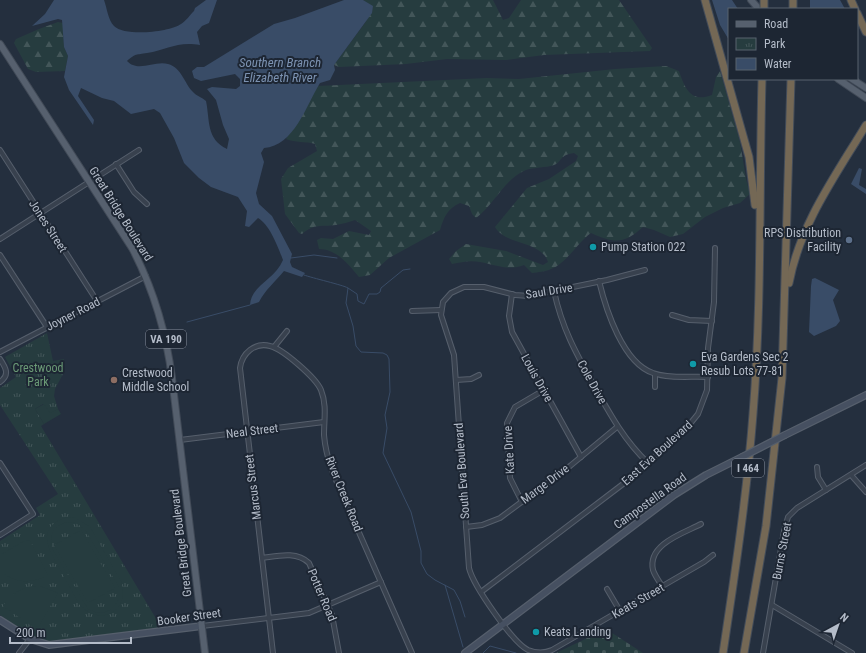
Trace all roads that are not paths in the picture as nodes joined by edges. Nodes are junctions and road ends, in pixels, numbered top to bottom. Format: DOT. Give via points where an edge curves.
graph roads {
  1 [pos="705,0"];
  2 [pos="751,0"];
  3 [pos="763,0"];
  4 [pos="758,8"];
  5 [pos="769,8"];
  6 [pos="858,15"];
  7 [pos="866,32"];
  8 [pos="0,44"];
  9 [pos="762,80"];
  10 [pos="791,80"];
  11 [pos="839,80"];
  12 [pos="854,80"];
  13 [pos="866,88"];
  14 [pos="866,98"];
  15 [pos="865,127"];
  16 [pos="0,150"];
  17 [pos="138,150"];
  18 [pos="116,164"];
  19 [pos="89,182"];
  20 [pos="147,204"];
  21 [pos="40,213"];
  22 [pos="0,239"];
  23 [pos="715,248"];
  24 [pos="0,255"];
  25 [pos="645,270"];
  26 [pos="146,276"];
  27 [pos="599,282"];
  28 [pos="554,291"];
  29 [pos="512,294"];
  30 [pos="97,301"];
  31 [pos="785,303"];
  32 [pos="758,309"];
  33 [pos="441,310"];
  34 [pos="412,311"];
  35 [pos="672,315"];
  36 [pos="712,321"];
  37 [pos="47,327"];
  38 [pos="287,331"];
  39 [pos="274,348"];
  40 [pos="0,352"];
  41 [pos="0,359"];
  42 [pos="655,374"];
  43 [pos="479,375"];
  44 [pos="708,377"];
  45 [pos="456,380"];
  46 [pos="0,382"];
  47 [pos="654,387"];
  48 [pos="544,390"];
  49 [pos="866,395"];
  50 [pos="324,422"];
  51 [pos="618,427"];
  52 [pos="247,431"];
  53 [pos="180,440"];
  54 [pos="581,457"];
  55 [pos="0,462"];
  56 [pos="648,463"];
  57 [pos="866,465"];
  58 [pos="817,467"];
  59 [pos="851,475"];
  60 [pos="826,490"];
  61 [pos="866,492"];
  62 [pos="522,502"];
  63 [pos="701,524"];
  64 [pos="466,527"];
  65 [pos="0,535"];
  66 [pos="713,555"];
  67 [pos="262,558"];
  68 [pos="381,582"];
  69 [pos="662,586"];
  70 [pos="607,589"];
  71 [pos="481,592"];
  72 [pos="772,605"];
  73 [pos="328,606"];
  74 [pos="620,611"];
  75 [pos="269,618"];
  76 [pos="0,620"];
  77 [pos="504,624"];
  78 [pos="202,626"];
  79 [pos="30,639"];
  80 [pos="19,653"];
  81 [pos="205,653"];
  82 [pos="273,653"];
  83 [pos="339,653"];
  84 [pos="412,653"];
  85 [pos="465,653"];
  86 [pos="721,653"];
  87 [pos="744,653"];
  88 [pos="763,653"];
  89 [pos="852,653"];
  1 -- 32 [label="highway" via="751,168"];
  2 -- 4 [label="main road"];
  3 -- 5 [label="main road"];
  6 -- 7 [label="highway"];
  8 -- 19 [label="main road, Great Bridge Boulevard / VA 190"];
  9 -- 32 [label="highway, I 464"];
  10 -- 31 [label="highway, I 464"];
  11 -- 14 [label="main road"];
  12 -- 13 [label="main road"];
  15 -- 31 [label="highway" via="804,231 795,254"];
  16 -- 21 [label="street, Jones Street"];
  17 -- 18 [label="street"];
  18 -- 19 [label="street"];
  18 -- 20 [label="street" via="134,192"];
  19 -- 21 [label="street"];
  19 -- 26 [label="main road, Great Bridge Boulevard / VA 190" via="132,248"];
  21 -- 22 [label="street"];
  21 -- 30 [label="street, Jones Street"];
  23 -- 36 [label="street, East Eva Boulevard"];
  24 -- 37 [label="street"];
  25 -- 27 [label="street, Saul Drive"];
  26 -- 30 [label="street, Joyner Road"];
  26 -- 53 [label="main road, Great Bridge Boulevard / VA 190" via="165,333"];
  27 -- 28 [label="street, Saul Drive"];
  27 -- 42 [label="street" via="609,315 628,352 642,368"];
  28 -- 29 [label="street, Saul Drive" via="529,296"];
  28 -- 51 [label="street, Cole Drive" via="570,344"];
  29 -- 33 [label="street, Saul Drive" via="484,286 464,287 446,298"];
  29 -- 48 [label="street, Louis Drive" via="508,316 512,332"];
  30 -- 37 [label="street, Joyner Road"];
  31 -- 87 [label="highway, I 464" via="782,378 766,526"];
  32 -- 86 [label="highway, I 464" via="746,488"];
  33 -- 34 [label="street"];
  33 -- 45 [label="street, South Eva Boulevard" via="453,348"];
  35 -- 36 [label="street" via="689,320"];
  36 -- 44 [label="street, East Eva Boulevard" via="708,348"];
  37 -- 40 [label="street, Joyner Road"];
  38 -- 39 [label="street"];
  39 -- 50 [label="street, River Creek Road" via="318,383 325,403"];
  39 -- 52 [label="street, Marcus Street" via="264,345 250,349 240,365"];
  41 -- 46 [label="street" via="5,367 6,377"];
  42 -- 44 [label="street"];
  42 -- 47 [label="street"];
  43 -- 45 [label="street" via="471,379"];
  44 -- 56 [label="street, East Eva Boulevard" via="705,397 695,418"];
  45 -- 64 [label="street, South Eva Boulevard"];
  48 -- 54 [label="street, Louis Drive"];
  48 -- 62 [label="street, Kate Drive" via="515,407 507,423 510,478"];
  49 -- 77 [label="main road, Campostella Road, bridge" via="706,475 674,495"];
  50 -- 52 [label="street, Neal Street"];
  50 -- 68 [label="street, River Creek Road" via="326,450 332,471"];
  51 -- 54 [label="street, Marge Drive"];
  51 -- 56 [label="street, Cole Drive"];
  52 -- 53 [label="street, Neal Street"];
  52 -- 67 [label="street, Marcus Street"];
  53 -- 78 [label="main road, Great Bridge Boulevard / VA 190"];
  54 -- 62 [label="street, Marge Drive"];
  55 -- 65 [label="street" via="33,514"];
  56 -- 71 [label="street, East Eva Boulevard"];
  57 -- 59 [label="street, Burns Street"];
  58 -- 60 [label="street" via="818,477"];
  59 -- 60 [label="street, Burns Street"];
  59 -- 61 [label="street"];
  60 -- 72 [label="street, Burns Street" via="797,508 786,521"];
  62 -- 64 [label="street, Marge Drive" via="495,520"];
  63 -- 69 [label="street" via="662,545 656,551 653,566"];
  64 -- 71 [label="street, South Eva Boulevard" via="469,568"];
  66 -- 69 [label="street, Keats Street"];
  67 -- 73 [label="street, Potter Road" via="293,555 306,561 311,566"];
  67 -- 75 [label="street, Marcus Street"];
  68 -- 73 [label="street, Booker Street"];
  68 -- 84 [label="street, River Creek Road"];
  69 -- 74 [label="street, Keats Street"];
  70 -- 74 [label="street"];
  71 -- 77 [label="street, South Eva Boulevard"];
  72 -- 88 [label="street, Burns Street"];
  72 -- 89 [label="street"];
  73 -- 75 [label="street, Booker Street" via="309,613"];
  73 -- 83 [label="street, Potter Road" via="334,621"];
  74 -- 77 [label="street, Keats Street" via="544,653 532,652 525,648"];
  75 -- 78 [label="street, Booker Street"];
  75 -- 82 [label="street, Marcus Street"];
  76 -- 79 [label="main road, Booker Street"];
  77 -- 85 [label="main road, Campostella Road"];
  78 -- 79 [label="main road, Booker Street" via="54,645"];
  78 -- 81 [label="main road, Great Bridge Boulevard / VA 190"];
  79 -- 80 [label="street"];
}
